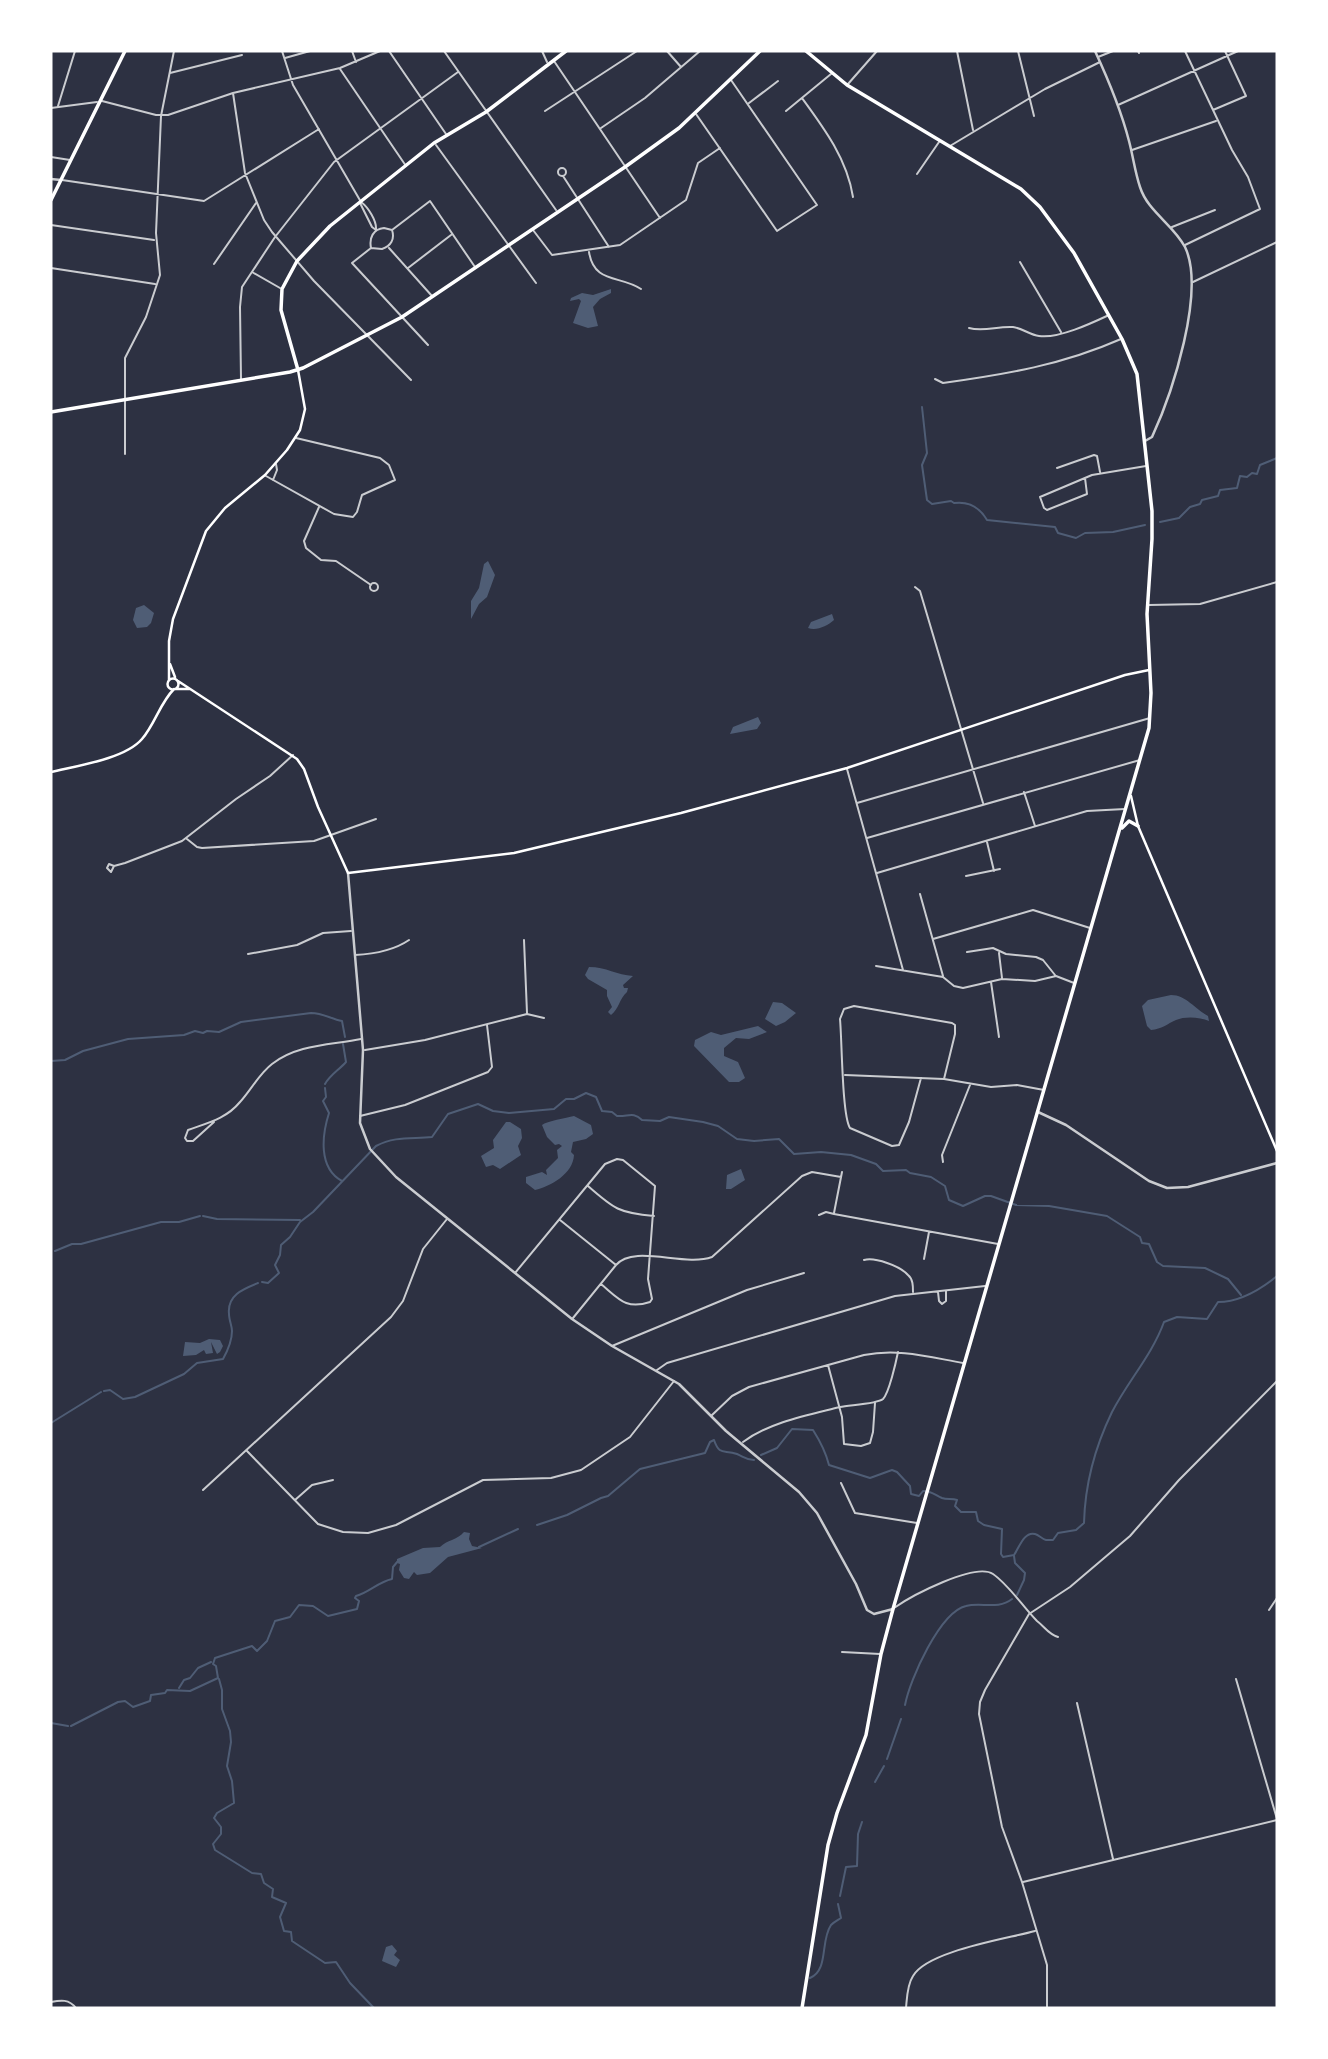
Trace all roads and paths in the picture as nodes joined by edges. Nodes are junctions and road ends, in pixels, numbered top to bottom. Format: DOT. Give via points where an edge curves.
graph roads {
  1 [pos="75,51"];
  2 [pos="125,51"];
  3 [pos="174,51"];
  4 [pos="282,51"];
  5 [pos="310,51"];
  6 [pos="352,51"];
  7 [pos="380,51"];
  8 [pos="389,51"];
  9 [pos="444,51"];
  10 [pos="542,51"];
  11 [pos="566,51"];
  12 [pos="637,51"];
  13 [pos="667,51"];
  14 [pos="700,51"];
  15 [pos="760,51"];
  16 [pos="806,51"];
  17 [pos="877,51"];
  18 [pos="957,51"];
  19 [pos="1018,51"];
  20 [pos="1095,51"];
  21 [pos="1113,51"];
  22 [pos="1185,51"];
  23 [pos="1225,51"];
  24 [pos="1238,51"];
  25 [pos="242,55"];
  26 [pos="1227,55"];
  27 [pos="284,58"];
  28 [pos="553,60"];
  29 [pos="1099,60"];
  30 [pos="356,62"];
  31 [pos="548,63"];
  32 [pos="681,67"];
  33 [pos="340,68"];
  34 [pos="1194,71"];
  35 [pos="458,72"];
  36 [pos="169,73"];
  37 [pos="832,74"];
  38 [pos="730,79"];
  39 [pos="291,80"];
  40 [pos="778,81"];
  41 [pos="847,85"];
  42 [pos="576,92"];
  43 [pos="233,93"];
  44 [pos="802,98"];
  45 [pos="1030,98"];
  46 [pos="423,99"];
  47 [pos="100,102"];
  48 [pos="748,104"];
  49 [pos="1117,106"];
  50 [pos="58,107"];
  51 [pos="51,108"];
  52 [pos="1213,110"];
  53 [pos="545,111"];
  54 [pos="786,111"];
  55 [pos="486,112"];
  56 [pos="695,113"];
  57 [pos="162,116"];
  58 [pos="1034,116"];
  59 [pos="1217,121"];
  60 [pos="319,129"];
  61 [pos="381,129"];
  62 [pos="600,129"];
  63 [pos="974,131"];
  64 [pos="447,136"];
  65 [pos="940,141"];
  66 [pos="434,143"];
  67 [pos="949,147"];
  68 [pos="720,148"];
  69 [pos="1131,151"];
  70 [pos="51,157"];
  71 [pos="71,160"];
  72 [pos="337,160"];
  73 [pos="406,166"];
  74 [pos="625,167"];
  75 [pos="246,173"];
  76 [pos="916,174"];
  77 [pos="563,176"];
  78 [pos="51,178"];
  79 [pos="61,180"];
  80 [pos="157,194"];
  81 [pos="853,197"];
  82 [pos="577,198"];
  83 [pos="51,200"];
  84 [pos="257,202"];
  85 [pos="360,202"];
  86 [pos="1215,210"];
  87 [pos="557,212"];
  88 [pos="660,218"];
  89 [pos="51,225"];
  90 [pos="1171,227"];
  91 [pos="533,229"];
  92 [pos="376,230"];
  93 [pos="392,230"];
  94 [pos="452,234"];
  95 [pos="275,236"];
  96 [pos="156,240"];
  97 [pos="1277,242"];
  98 [pos="509,245"];
  99 [pos="1184,246"];
  100 [pos="388,247"];
  101 [pos="371,248"];
  102 [pos="610,248"];
  103 [pos="589,250"];
  104 [pos="297,261"];
  105 [pos="1020,262"];
  106 [pos="214,264"];
  107 [pos="51,268"];
  108 [pos="407,268"];
  109 [pos="476,268"];
  110 [pos="251,271"];
  111 [pos="1193,282"];
  112 [pos="536,283"];
  113 [pos="156,284"];
  114 [pos="282,289"];
  115 [pos="641,289"];
  116 [pos="433,297"];
  117 [pos="1110,315"];
  118 [pos="402,317"];
  119 [pos="969,328"];
  120 [pos="1061,333"];
  121 [pos="367,335"];
  122 [pos="1122,339"];
  123 [pos="428,345"];
  124 [pos="298,370"];
  125 [pos="935,379"];
  126 [pos="241,380"];
  127 [pos="411,380"];
  128 [pos="125,399"];
  129 [pos="51,412"];
  130 [pos="296,438"];
  131 [pos="1145,441"];
  132 [pos="125,454"];
  133 [pos="276,463"];
  134 [pos="1147,466"];
  135 [pos="1057,468"];
  136 [pos="1100,473"];
  137 [pos="265,475"];
  138 [pos="1084,478"];
  139 [pos="272,480"];
  140 [pos="319,506"];
  141 [pos="1277,582"];
  142 [pos="371,585"];
  143 [pos="915,587"];
  144 [pos="1147,605"];
  145 [pos="170,664"];
  146 [pos="1149,670"];
  147 [pos="177,680"];
  148 [pos="169,683"];
  149 [pos="175,689"];
  150 [pos="189,689"];
  151 [pos="166,698"];
  152 [pos="1151,718"];
  153 [pos="961,731"];
  154 [pos="293,755"];
  155 [pos="1141,760"];
  156 [pos="847,768"];
  157 [pos="972,769"];
  158 [pos="51,772"];
  159 [pos="1024,792"];
  160 [pos="1131,796"];
  161 [pos="858,803"];
  162 [pos="983,804"];
  163 [pos="1126,809"];
  164 [pos="376,819"];
  165 [pos="1138,826"];
  166 [pos="1035,827"];
  167 [pos="331,834"];
  168 [pos="1118,835"];
  169 [pos="187,838"];
  170 [pos="867,838"];
  171 [pos="986,841"];
  172 [pos="114,866"];
  173 [pos="1000,869"];
  174 [pos="994,871"];
  175 [pos="348,873"];
  176 [pos="877,873"];
  177 [pos="966,876"];
  178 [pos="920,894"];
  179 [pos="1091,928"];
  180 [pos="352,931"];
  181 [pos="933,939"];
  182 [pos="409,940"];
  183 [pos="524,940"];
  184 [pos="967,952"];
  185 [pos="1000,952"];
  186 [pos="248,954"];
  187 [pos="355,955"];
  188 [pos="876,966"];
  189 [pos="903,970"];
  190 [pos="1056,976"];
  191 [pos="943,977"];
  192 [pos="1002,979"];
  193 [pos="991,981"];
  194 [pos="1075,984"];
  195 [pos="527,1014"];
  196 [pos="544,1018"];
  197 [pos="486,1024"];
  198 [pos="999,1037"];
  199 [pos="362,1039"];
  200 [pos="363,1050"];
  201 [pos="844,1075"];
  202 [pos="921,1078"];
  203 [pos="944,1079"];
  204 [pos="970,1084"];
  205 [pos="1044,1090"];
  206 [pos="1038,1112"];
  207 [pos="359,1116"];
  208 [pos="214,1122"];
  209 [pos="1277,1151"];
  210 [pos="943,1162"];
  211 [pos="1277,1163"];
  212 [pos="842,1172"];
  213 [pos="841,1177"];
  214 [pos="587,1185"];
  215 [pos="834,1214"];
  216 [pos="819,1215"];
  217 [pos="654,1216"];
  218 [pos="448,1219"];
  219 [pos="559,1220"];
  220 [pos="929,1231"];
  221 [pos="999,1244"];
  222 [pos="650,1257"];
  223 [pos="864,1259"];
  224 [pos="924,1259"];
  225 [pos="616,1265"];
  226 [pos="804,1273"];
  227 [pos="515,1274"];
  228 [pos="601,1284"];
  229 [pos="986,1286"];
  230 [pos="938,1290"];
  231 [pos="946,1290"];
  232 [pos="914,1293"];
  233 [pos="572,1319"];
  234 [pos="612,1346"];
  235 [pos="898,1351"];
  236 [pos="964,1364"];
  237 [pos="828,1365"];
  238 [pos="656,1370"];
  239 [pos="674,1381"];
  240 [pos="1277,1381"];
  241 [pos="875,1402"];
  242 [pos="840,1407"];
  243 [pos="710,1417"];
  244 [pos="741,1444"];
  245 [pos="247,1451"];
  246 [pos="333,1480"];
  247 [pos="841,1483"];
  248 [pos="203,1490"];
  249 [pos="295,1500"];
  250 [pos="918,1523"];
  251 [pos="1277,1598"];
  252 [pos="893,1609"];
  253 [pos="1269,1610"];
  254 [pos="1029,1614"];
  255 [pos="1058,1637"];
  256 [pos="842,1652"];
  257 [pos="881,1654"];
  258 [pos="1236,1679"];
  259 [pos="1077,1703"];
  260 [pos="1277,1820"];
  261 [pos="1114,1861"];
  262 [pos="1022,1882"];
  263 [pos="1035,1931"];
  264 [pos="51,2002"];
  265 [pos="76,2008"];
  266 [pos="802,2008"];
  267 [pos="906,2008"];
  268 [pos="1046,2008"];
  1 -- 50 [label="street"];
  2 -- 47 [label="main road"];
  3 -- 36 [label="street"];
  4 -- 27 [label="street"];
  5 -- 27 [label="street"];
  6 -- 30 [label="street"];
  7 -- 30 [label="street"];
  8 -- 46 [label="street"];
  9 -- 35 [label="street"];
  10 -- 31 [label="street"];
  11 -- 28 [label="main road"];
  12 -- 42 [label="street"];
  13 -- 32 [label="street"];
  14 -- 32 [label="street"];
  15 -- 38 [label="main road"];
  16 -- 37 [label="main road"];
  17 -- 41 [label="street"];
  18 -- 63 [label="street"];
  19 -- 45 [label="street"];
  20 -- 29 [label="street"];
  21 -- 29 [label="street"];
  22 -- 34 [label="street"];
  23 -- 26 [label="street"];
  24 -- 26 [label="street"];
  25 -- 36 [label="street"];
  26 -- 34 [label="street"];
  26 -- 52 [label="street" via="1246,96"];
  27 -- 39 [label="street"];
  28 -- 31 [label="main road"];
  28 -- 42 [label="street"];
  29 -- 45 [label="street"];
  29 -- 49 [label="street"];
  30 -- 33 [label="street"];
  31 -- 55 [label="main road"];
  32 -- 62 [label="street"];
  33 -- 39 [label="street"];
  33 -- 61 [label="street"];
  34 -- 49 [label="street"];
  34 -- 52 [label="street"];
  35 -- 46 [label="street"];
  35 -- 55 [label="street"];
  36 -- 57 [label="street"];
  37 -- 41 [label="main road"];
  37 -- 44 [label="street"];
  38 -- 48 [label="street"];
  38 -- 56 [label="main road"];
  39 -- 43 [label="street"];
  39 -- 60 [label="street"];
  40 -- 48 [label="street"];
  41 -- 65 [label="main road"];
  42 -- 53 [label="street"];
  42 -- 62 [label="street"];
  43 -- 57 [label="street"];
  43 -- 75 [label="street"];
  44 -- 54 [label="street"];
  44 -- 81 [label="street" via="834,142"];
  45 -- 58 [label="street"];
  45 -- 63 [label="street"];
  46 -- 61 [label="street"];
  46 -- 64 [label="street"];
  47 -- 50 [label="street"];
  47 -- 57 [label="street"];
  47 -- 71 [label="main road"];
  48 -- 68 [label="street" via="817,205 777,231"];
  49 -- 69 [label="street"];
  50 -- 51 [label="street"];
  52 -- 59 [label="street"];
  55 -- 64 [label="main road"];
  55 -- 87 [label="street"];
  56 -- 68 [label="street"];
  56 -- 74 [label="main road"];
  57 -- 80 [label="street"];
  59 -- 69 [label="street"];
  59 -- 99 [label="street" via="1260,209"];
  60 -- 72 [label="street"];
  60 -- 75 [label="street"];
  61 -- 72 [label="street"];
  61 -- 73 [label="street"];
  62 -- 74 [label="street"];
  63 -- 67 [label="street"];
  64 -- 66 [label="main road"];
  65 -- 67 [label="main road"];
  65 -- 76 [label="street"];
  66 -- 73 [label="main road"];
  66 -- 98 [label="street"];
  67 -- 117 [label="main road" via="1021,189 1040,207"];
  68 -- 88 [label="street" via="698,163 688,197"];
  69 -- 90 [label="street" via="1144,197"];
  70 -- 71 [label="street"];
  71 -- 79 [label="main road"];
  72 -- 85 [label="street"];
  72 -- 95 [label="street"];
  73 -- 85 [label="main road"];
  74 -- 82 [label="main road"];
  74 -- 88 [label="street"];
  75 -- 80 [label="street" via="204,201"];
  75 -- 84 [label="street"];
  77 -- 82 [label="street"];
  78 -- 79 [label="street"];
  79 -- 80 [label="street"];
  79 -- 83 [label="main road"];
  80 -- 96 [label="street"];
  82 -- 87 [label="main road"];
  82 -- 102 [label="street"];
  84 -- 95 [label="street"];
  84 -- 106 [label="street"];
  85 -- 92 [label="street"];
  85 -- 104 [label="main road"];
  86 -- 90 [label="street"];
  87 -- 91 [label="main road"];
  88 -- 102 [label="street"];
  89 -- 96 [label="street"];
  90 -- 99 [label="street"];
  91 -- 98 [label="main road"];
  91 -- 103 [label="street" via="552,255"];
  92 -- 93 [label="street"];
  92 -- 101 [label="street"];
  93 -- 94 [label="street" via="430,201"];
  93 -- 100 [label="street"];
  94 -- 108 [label="street"];
  94 -- 109 [label="street"];
  95 -- 104 [label="street"];
  95 -- 110 [label="street"];
  96 -- 113 [label="street" via="160,269"];
  97 -- 111 [label="street"];
  98 -- 109 [label="main road"];
  98 -- 112 [label="street"];
  99 -- 111 [label="street"];
  100 -- 101 [label="street"];
  100 -- 108 [label="street"];
  101 -- 118 [label="street" via="352,263"];
  102 -- 103 [label="street"];
  103 -- 115 [label="street" via="591,263 601,274"];
  104 -- 114 [label="main road"];
  104 -- 121 [label="street"];
  105 -- 120 [label="street"];
  107 -- 113 [label="street"];
  108 -- 116 [label="street"];
  109 -- 116 [label="main road"];
  110 -- 114 [label="street"];
  110 -- 126 [label="street" via="240,299"];
  111 -- 131 [label="street" via="1175,380 1152,437"];
  113 -- 128 [label="street" via="146,317 126,354"];
  114 -- 124 [label="main road" via="283,323"];
  116 -- 118 [label="main road"];
  117 -- 120 [label="street"];
  117 -- 122 [label="main road"];
  118 -- 121 [label="main road"];
  118 -- 123 [label="street"];
  119 -- 120 [label="street" via="1012,327 1042,337"];
  121 -- 124 [label="main road"];
  121 -- 127 [label="street"];
  122 -- 125 [label="street" via="1033,369 943,383"];
  122 -- 131 [label="main road" via="1138,374"];
  124 -- 126 [label="main road"];
  124 -- 130 [label="main road" via="305,409"];
  126 -- 128 [label="main road"];
  128 -- 129 [label="main road"];
  128 -- 132 [label="street"];
  130 -- 133 [label="main road"];
  130 -- 140 [label="street" via="380,458 396,480 362,495 356,516 334,514"];
  131 -- 134 [label="main road"];
  133 -- 137 [label="main road"];
  133 -- 139 [label="street" via="278,470"];
  134 -- 136 [label="street"];
  134 -- 144 [label="main road" via="1152,539"];
  135 -- 136 [label="street" via="1094,455"];
  136 -- 138 [label="street"];
  137 -- 139 [label="street"];
  137 -- 145 [label="main road" via="225,508 206,531 174,614"];
  138 -- 138 [label="street" via="1087,494 1044,508 1040,497"];
  139 -- 140 [label="street"];
  140 -- 142 [label="street" via="304,541 306,548 321,560 336,561"];
  141 -- 144 [label="street" via="1200,604"];
  143 -- 153 [label="street" via="920,591"];
  144 -- 146 [label="main road"];
  145 -- 147 [label="main road"];
  145 -- 148 [label="main road"];
  146 -- 152 [label="main road"];
  146 -- 153 [label="main road" via="1116,677"];
  147 -- 148 [label="main road"];
  147 -- 149 [label="main road"];
  147 -- 150 [label="main road"];
  148 -- 149 [label="main road"];
  148 -- 151 [label="main road"];
  149 -- 150 [label="main road"];
  149 -- 151 [label="main road"];
  150 -- 154 [label="main road"];
  151 -- 158 [label="main road" via="134,747"];
  152 -- 155 [label="main road"];
  152 -- 157 [label="street"];
  153 -- 156 [label="main road"];
  153 -- 157 [label="street"];
  154 -- 167 [label="main road" via="304,769"];
  154 -- 169 [label="street"];
  155 -- 159 [label="street"];
  155 -- 160 [label="main road"];
  156 -- 161 [label="street"];
  156 -- 175 [label="main road" via="524,851"];
  157 -- 161 [label="street"];
  157 -- 162 [label="street"];
  159 -- 162 [label="street"];
  159 -- 166 [label="street"];
  160 -- 163 [label="main road"];
  160 -- 165 [label="main road"];
  161 -- 170 [label="street"];
  162 -- 170 [label="street"];
  163 -- 166 [label="street" via="1087,811"];
  163 -- 168 [label="main road"];
  164 -- 167 [label="street"];
  165 -- 168 [label="main road" via="1127,822"];
  165 -- 209 [label="main road"];
  166 -- 171 [label="street"];
  167 -- 169 [label="street" via="309,841 202,848"];
  167 -- 175 [label="main road"];
  168 -- 179 [label="main road"];
  169 -- 172 [label="street"];
  170 -- 176 [label="street"];
  171 -- 174 [label="street"];
  171 -- 176 [label="street"];
  173 -- 174 [label="street"];
  174 -- 177 [label="street"];
  175 -- 180 [label="street"];
  176 -- 189 [label="street"];
  178 -- 181 [label="street"];
  179 -- 181 [label="street" via="1033,910"];
  179 -- 194 [label="main road"];
  180 -- 186 [label="street" via="323,933 297,945"];
  180 -- 187 [label="street"];
  181 -- 191 [label="street"];
  182 -- 187 [label="street" via="378,953"];
  183 -- 195 [label="street"];
  184 -- 185 [label="street" via="993,948"];
  185 -- 190 [label="street" via="1040,958"];
  185 -- 192 [label="street"];
  187 -- 199 [label="street"];
  188 -- 189 [label="street"];
  189 -- 191 [label="street"];
  190 -- 192 [label="street" via="1035,981"];
  190 -- 194 [label="street"];
  191 -- 193 [label="street" via="963,988"];
  192 -- 193 [label="street"];
  193 -- 198 [label="street"];
  194 -- 205 [label="main road"];
  195 -- 196 [label="street"];
  195 -- 197 [label="street"];
  197 -- 200 [label="street"];
  197 -- 207 [label="street" via="492,1067 488,1072 405,1105"];
  199 -- 200 [label="street"];
  199 -- 208 [label="street" via="312,1046 278,1059 233,1110"];
  200 -- 207 [label="street"];
  201 -- 202 [label="street"];
  201 -- 202 [label="street" via="848,1126 897,1146"];
  201 -- 203 [label="street" via="840,1014 855,1006 952,1023 955,1034"];
  202 -- 203 [label="street"];
  203 -- 204 [label="street"];
  204 -- 205 [label="street"];
  204 -- 210 [label="street"];
  205 -- 206 [label="main road"];
  206 -- 211 [label="street" via="1167,1188 1188,1187"];
  206 -- 221 [label="main road"];
  207 -- 218 [label="street" via="370,1150"];
  208 -- 208 [label="street" via="188,1130 185,1138 193,1141"];
  212 -- 213 [label="street"];
  213 -- 215 [label="street"];
  213 -- 222 [label="street" via="812,1172 802,1176 712,1257 694,1261"];
  214 -- 217 [label="street" via="616,1209"];
  214 -- 217 [label="street" via="605,1164 617,1159 628,1162 655,1186"];
  214 -- 219 [label="street"];
  215 -- 216 [label="street"];
  215 -- 220 [label="street"];
  217 -- 222 [label="street"];
  218 -- 227 [label="street"];
  218 -- 245 [label="street" via="423,1249 398,1309"];
  219 -- 225 [label="street"];
  219 -- 227 [label="street"];
  220 -- 221 [label="street"];
  220 -- 224 [label="street"];
  221 -- 229 [label="main road"];
  222 -- 225 [label="street" via="627,1257"];
  222 -- 228 [label="street" via="650,1302 627,1304"];
  223 -- 232 [label="street" via="907,1273"];
  225 -- 228 [label="street"];
  226 -- 234 [label="street" via="747,1290"];
  227 -- 233 [label="street"];
  228 -- 233 [label="street"];
  229 -- 231 [label="street"];
  229 -- 236 [label="main road"];
  230 -- 231 [label="street"];
  230 -- 231 [label="street" via="942,1304"];
  230 -- 232 [label="street"];
  232 -- 238 [label="street" via="667,1363"];
  233 -- 234 [label="street"];
  234 -- 238 [label="street"];
  235 -- 236 [label="street"];
  235 -- 237 [label="street"];
  235 -- 241 [label="street" via="886,1394"];
  236 -- 250 [label="main road"];
  237 -- 242 [label="street"];
  237 -- 243 [label="street" via="749,1387"];
  238 -- 239 [label="street"];
  239 -- 243 [label="street"];
  239 -- 249 [label="street" via="630,1437 571,1474 483,1480 396,1525 368,1533 324,1527"];
  240 -- 254 [label="street" via="1165,1494 1130,1536 1070,1587"];
  241 -- 242 [label="street"];
  241 -- 242 [label="street" via="872,1438 861,1446 844,1444"];
  242 -- 244 [label="street" via="774,1426"];
  243 -- 244 [label="street"];
  244 -- 252 [label="street" via="809,1501 867,1610 874,1614"];
  245 -- 248 [label="street"];
  245 -- 249 [label="street"];
  246 -- 249 [label="street" via="312,1485"];
  247 -- 250 [label="street" via="855,1513"];
  250 -- 252 [label="main road"];
  251 -- 253 [label="street"];
  252 -- 254 [label="street" via="935,1586 985,1570 999,1579"];
  252 -- 257 [label="main road"];
  254 -- 255 [label="street"];
  254 -- 262 [label="street" via="979,1707 1002,1827"];
  256 -- 257 [label="street"];
  257 -- 266 [label="main road" via="866,1735 828,1845"];
  258 -- 260 [label="street"];
  259 -- 261 [label="street"];
  260 -- 261 [label="street"];
  261 -- 262 [label="street"];
  262 -- 263 [label="street"];
  263 -- 267 [label="street" via="925,1963 912,1976"];
  263 -- 268 [label="street" via="1048,1971"];
  264 -- 265 [label="street" via="68,2001"];
}
